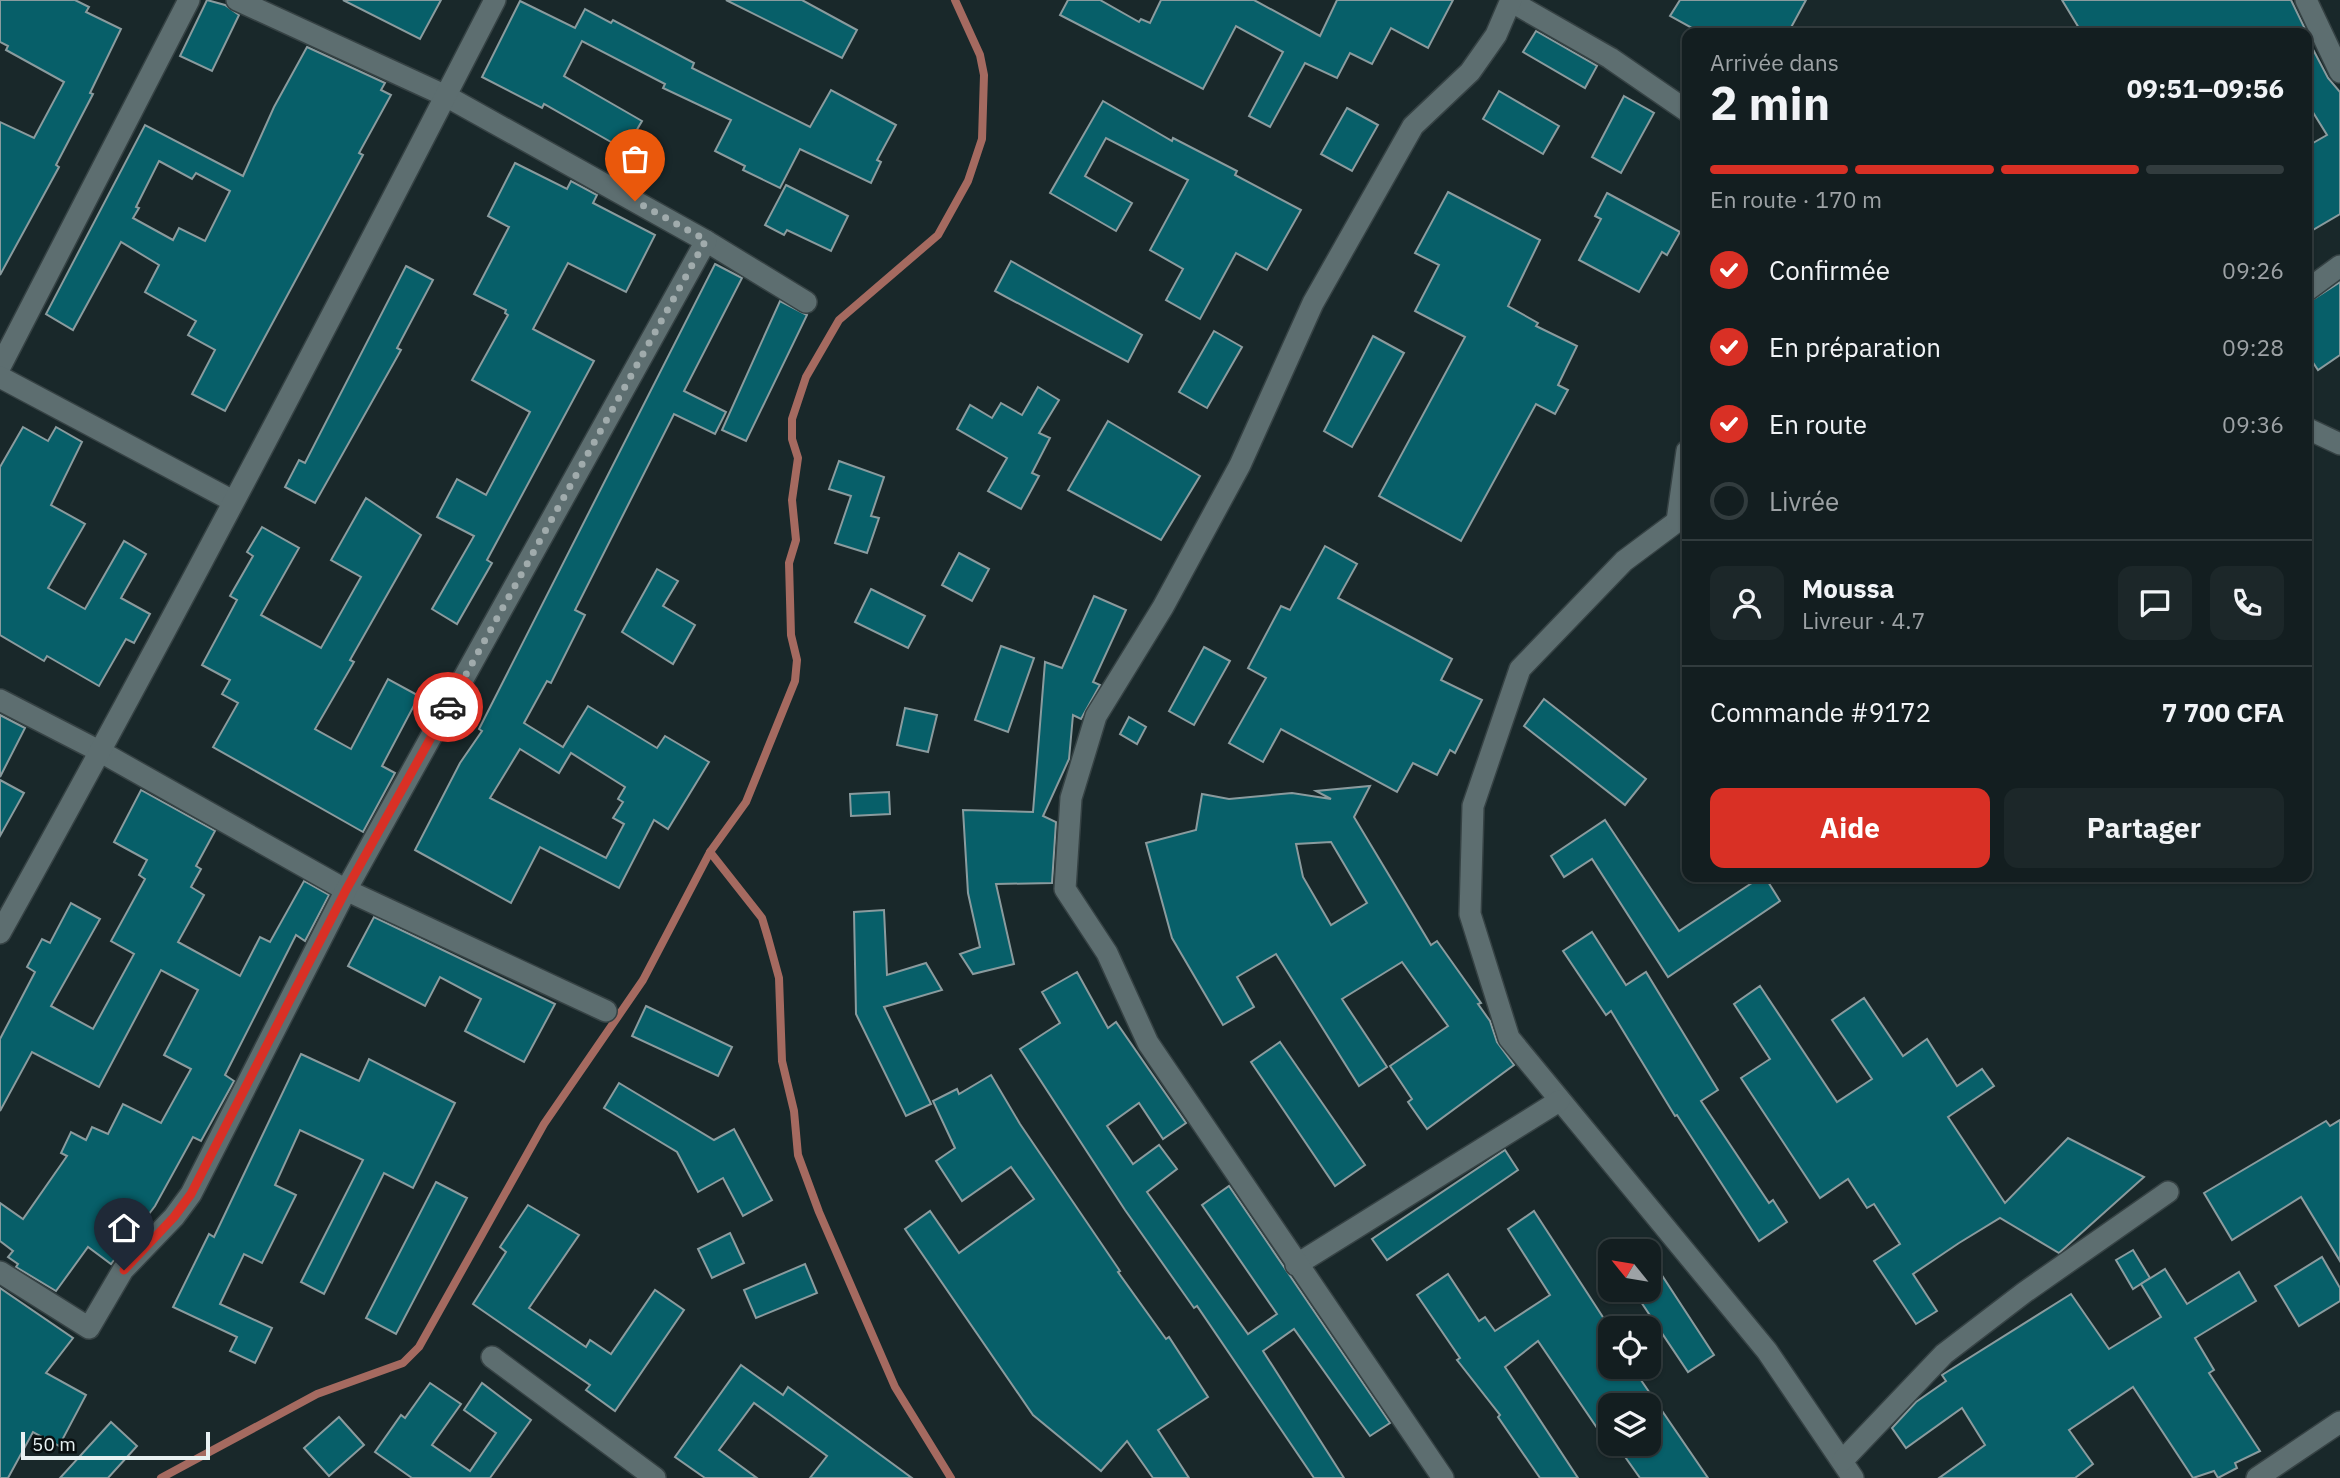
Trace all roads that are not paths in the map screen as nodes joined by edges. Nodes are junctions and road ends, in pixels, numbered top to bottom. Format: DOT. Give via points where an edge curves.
graph roads {
  1 [pos="189,0"];
  2 [pos="237,0"];
  3 [pos="495,0"];
  4 [pos="2306,0"];
  5 [pos="1511,1"];
  6 [pos="2340,72"];
  7 [pos="446,96"];
  8 [pos="1682,108"];
  9 [pos="706,240"];
  10 [pos="2340,266"];
  11 [pos="2312,287"];
  12 [pos="806,302"];
  13 [pos="0,367"];
  14 [pos="0,377"];
  15 [pos="2312,431"];
  16 [pos="2340,444"];
  17 [pos="233,501"];
  18 [pos="1682,518"];
  19 [pos="0,700"];
  20 [pos="101,752"];
  21 [pos="346,890"];
  22 [pos="0,933"];
  23 [pos="606,1011"];
  24 [pos="1559,1101"];
  25 [pos="2168,1192"];
  26 [pos="1296,1265"];
  27 [pos="0,1272"];
  28 [pos="492,1357"];
  29 [pos="2340,1422"];
  30 [pos="1848,1469"];
  31 [pos="654,1478"];
  32 [pos="1443,1478"];
  33 [pos="2257,1478"];
  1 -- 13 [label="street"];
  2 -- 7 [label="street"];
  3 -- 7 [label="street"];
  4 -- 6 [label="street"];
  5 -- 8 [label="street" via="1610,58"];
  5 -- 26 [label="street" via="1496,35 1470,72 1413,126 1313,303 1240,465 1163,607 1096,716 1071,798 1065,889 1107,953 1148,1042"];
  7 -- 9 [label="street"];
  7 -- 17 [label="street"];
  9 -- 12 [label="street"];
  9 -- 21 [label="street"];
  10 -- 11 [label="street"];
  14 -- 17 [label="street"];
  15 -- 16 [label="street"];
  17 -- 20 [label="street"];
  18 -- 24 [label="street" via="1624,561 1520,669 1473,806 1470,914 1509,1038"];
  19 -- 20 [label="street"];
  20 -- 21 [label="street"];
  20 -- 22 [label="street"];
  21 -- 23 [label="street"];
  21 -- 27 [label="street" via="191,1194 124,1270 89,1328"];
  24 -- 26 [label="street"];
  24 -- 30 [label="street" via="1767,1351"];
  25 -- 30 [label="street" via="1944,1354"];
  26 -- 32 [label="street"];
  28 -- 31 [label="street"];
  29 -- 33 [label="street"];
}
